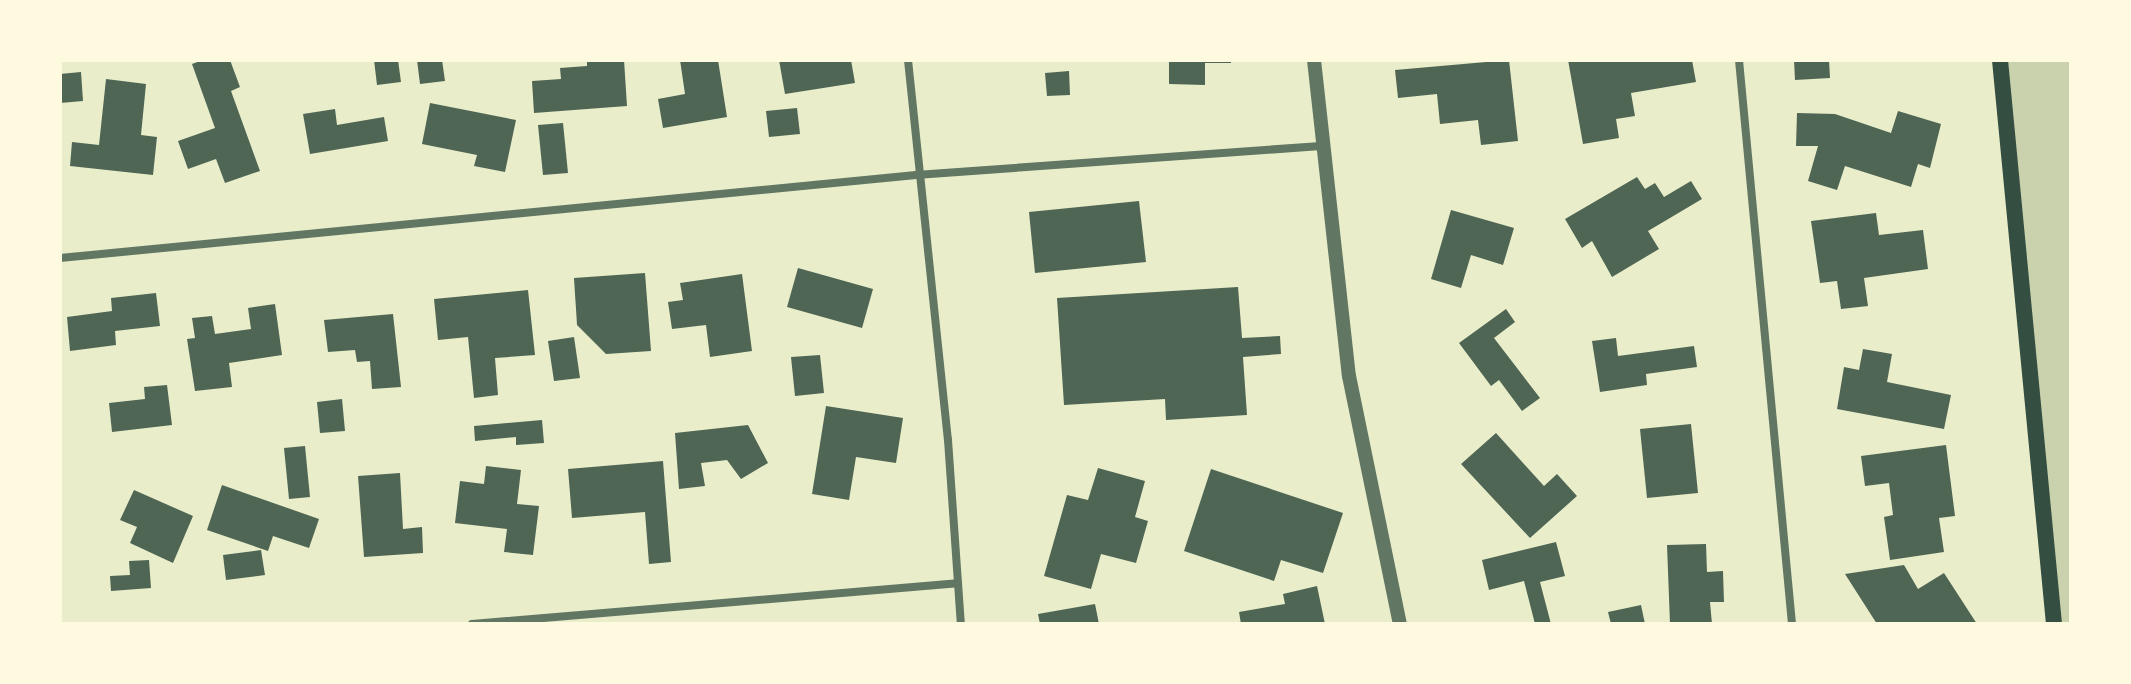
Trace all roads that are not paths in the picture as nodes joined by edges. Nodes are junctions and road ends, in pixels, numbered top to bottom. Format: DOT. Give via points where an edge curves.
graph roads {
  1 [pos="908,60"];
  2 [pos="1314,60"];
  3 [pos="1739,60"];
  4 [pos="2000,60"];
  5 [pos="1321,146"];
  6 [pos="916,175"];
  7 [pos="60,258"];
  8 [pos="957,583"];
  9 [pos="472,624"];
  10 [pos="961,624"];
  11 [pos="1400,624"];
  12 [pos="1792,624"];
  13 [pos="2054,624"];
  1 -- 6 [label="street"];
  2 -- 5 [label="street"];
  3 -- 12 [label="street"];
  4 -- 13 [label="main road"];
  5 -- 6 [label="street"];
  5 -- 11 [label="street" via="1349,376"];
  6 -- 7 [label="street"];
  6 -- 8 [label="street" via="948,440"];
  8 -- 9 [label="street"];
  8 -- 10 [label="street"];
}
